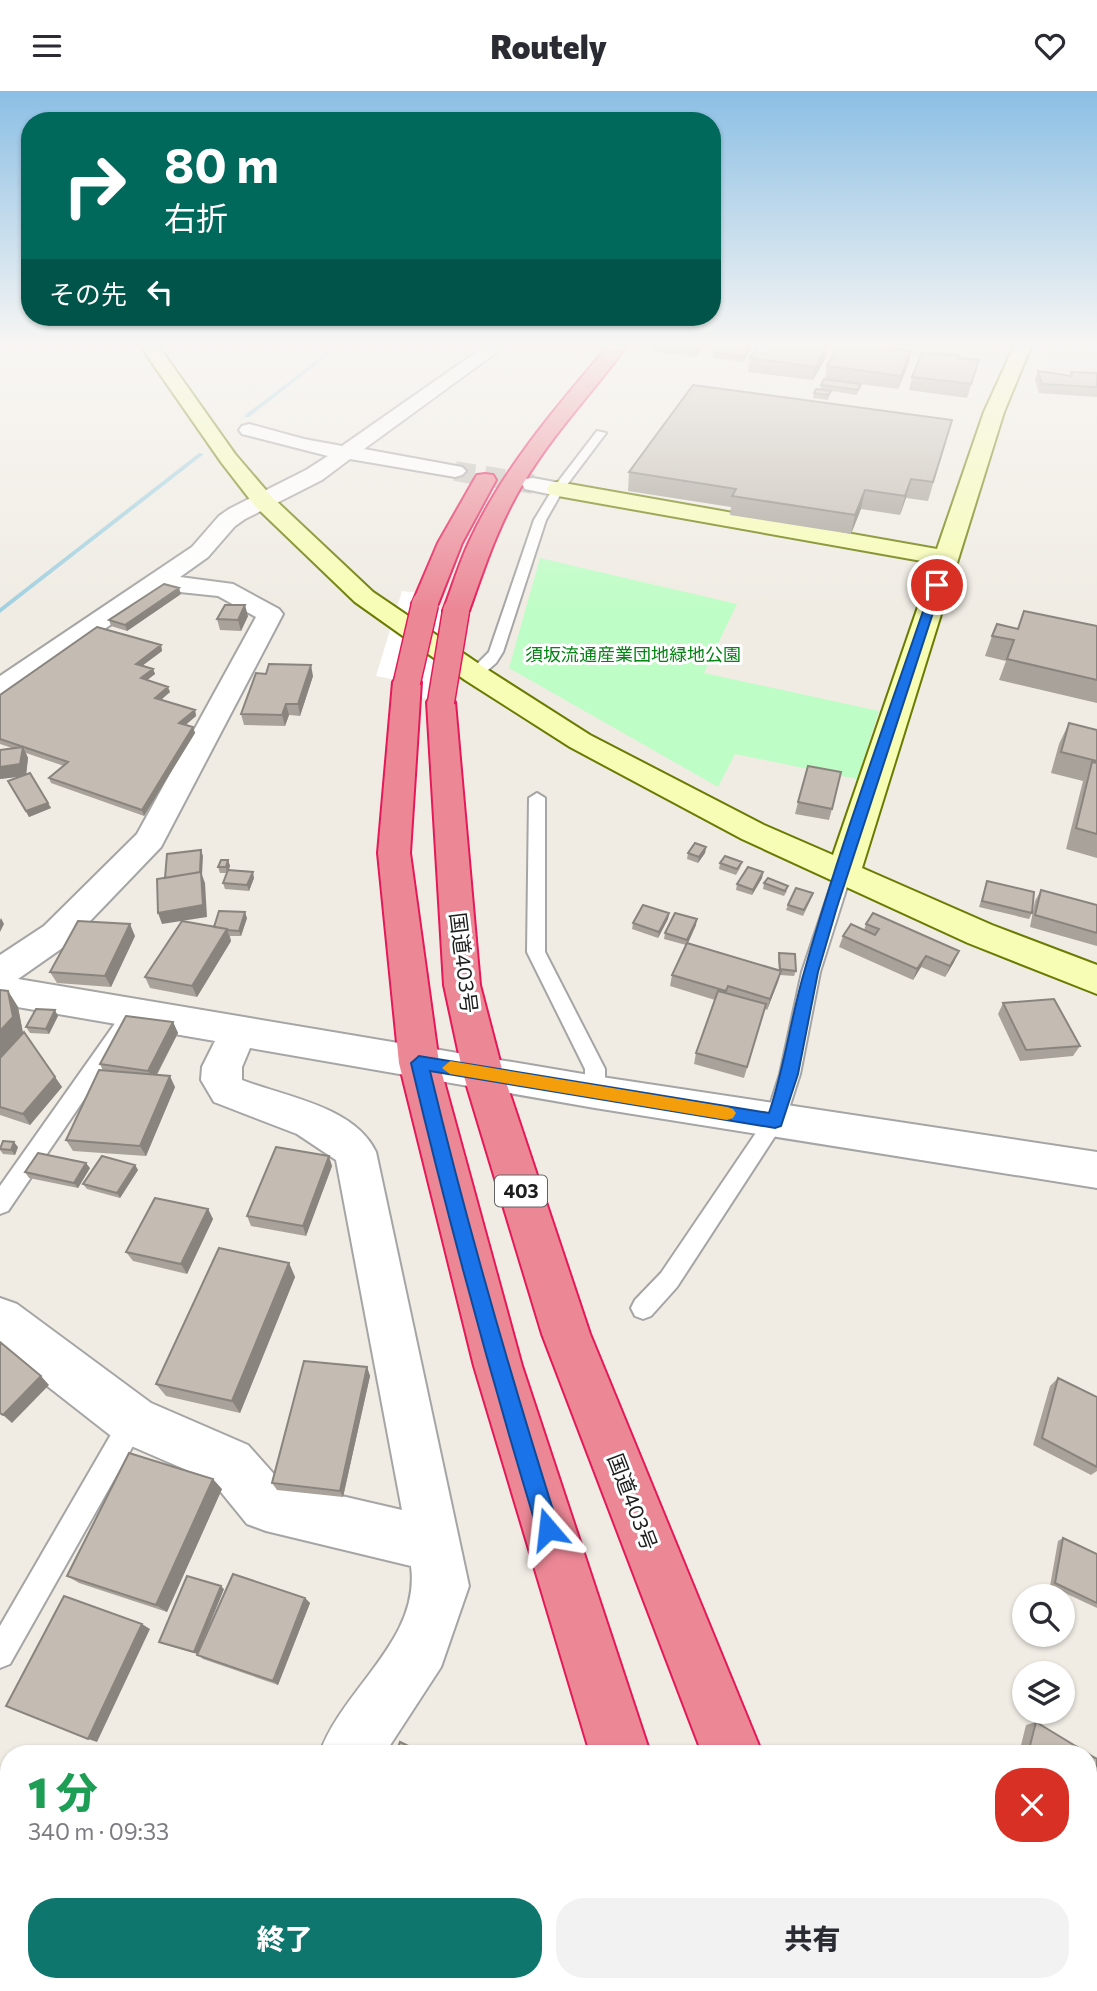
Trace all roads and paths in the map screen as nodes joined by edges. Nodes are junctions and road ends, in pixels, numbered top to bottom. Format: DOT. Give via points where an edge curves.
graph roads {
  1 [pos="210,433"];
  2 [pos="259,433"];
  3 [pos="374,433"];
  4 [pos="548,433"];
  5 [pos="601,433"];
  6 [pos="987,433"];
  7 [pos="345,453"];
  8 [pos="494,467"];
  9 [pos="455,471"];
  10 [pos="533,484"];
  11 [pos="558,489"];
  12 [pos="263,501"];
  13 [pos="945,558"];
  14 [pos="159,582"];
  15 [pos="475,674"];
  16 [pos="0,688"];
  17 [pos="424,692"];
  18 [pos="537,798"];
  19 [pos="843,874"];
  20 [pos="0,973"];
  21 [pos="1097,980"];
  22 [pos="0,990"];
  23 [pos="134,1011"];
  24 [pos="239,1031"];
  25 [pos="419,1063"];
  26 [pos="483,1073"];
  27 [pos="595,1092"];
  28 [pos="775,1121"];
  29 [pos="1097,1170"];
  30 [pos="0,1204"];
  31 [pos="643,1308"];
  32 [pos="0,1320"];
  33 [pos="132,1421"];
  34 [pos="436,1545"];
  35 [pos="0,1654"];
  36 [pos="355,1745"];
  37 [pos="617,1745"];
  38 [pos="729,1745"];
  1 -- 12 [label="street"];
  2 -- 7 [label="street"];
  3 -- 7 [label="street"];
  4 -- 17 [label="highway, 国道403号 / 403, bridge" via="524,463 484,534"];
  5 -- 11 [label="lane"];
  6 -- 13 [label="street"];
  7 -- 9 [label="street"];
  7 -- 12 [label="street"];
  8 -- 17 [label="highway, 国道403号 / 403, bridge" via="461,520 425,604"];
  10 -- 11 [label="street"];
  11 -- 13 [label="street"];
  11 -- 15 [label="lane" via="540,520 496,652"];
  12 -- 14 [label="street" via="227,521 200,552"];
  12 -- 15 [label="street" via="365,597"];
  13 -- 19 [label="street"];
  14 -- 16 [label="street"];
  14 -- 20 [label="street" via="224,589 270,614 150,840 56,935"];
  15 -- 19 [label="street" via="628,768"];
  17 -- 25 [label="highway, 国道403号 / 403" via="394,853"];
  17 -- 26 [label="highway, 国道403号 / 403" via="462,985"];
  18 -- 27 [label="lane" via="537,952 595,1069"];
  19 -- 21 [label="street"];
  19 -- 28 [label="lane" via="811,972 790,1074"];
  22 -- 23 [label="street"];
  23 -- 24 [label="street"];
  23 -- 30 [label="lane"];
  24 -- 25 [label="street"];
  24 -- 34 [label="street" via="222,1067 221,1080 228,1091 322,1126 355,1152"];
  25 -- 26 [label="street"];
  25 -- 37 [label="highway, 国道403号 / 403" via="498,1366"];
  26 -- 27 [label="street"];
  26 -- 38 [label="highway, 国道403号 / 403" via="566,1333"];
  27 -- 28 [label="street"];
  28 -- 29 [label="street"];
  28 -- 31 [label="lane" via="669,1280"];
  32 -- 33 [label="street"];
  33 -- 34 [label="street" via="230,1463 266,1505"];
  33 -- 35 [label="lane"];
  34 -- 36 [label="street" via="441,1586 421,1647"];
}
